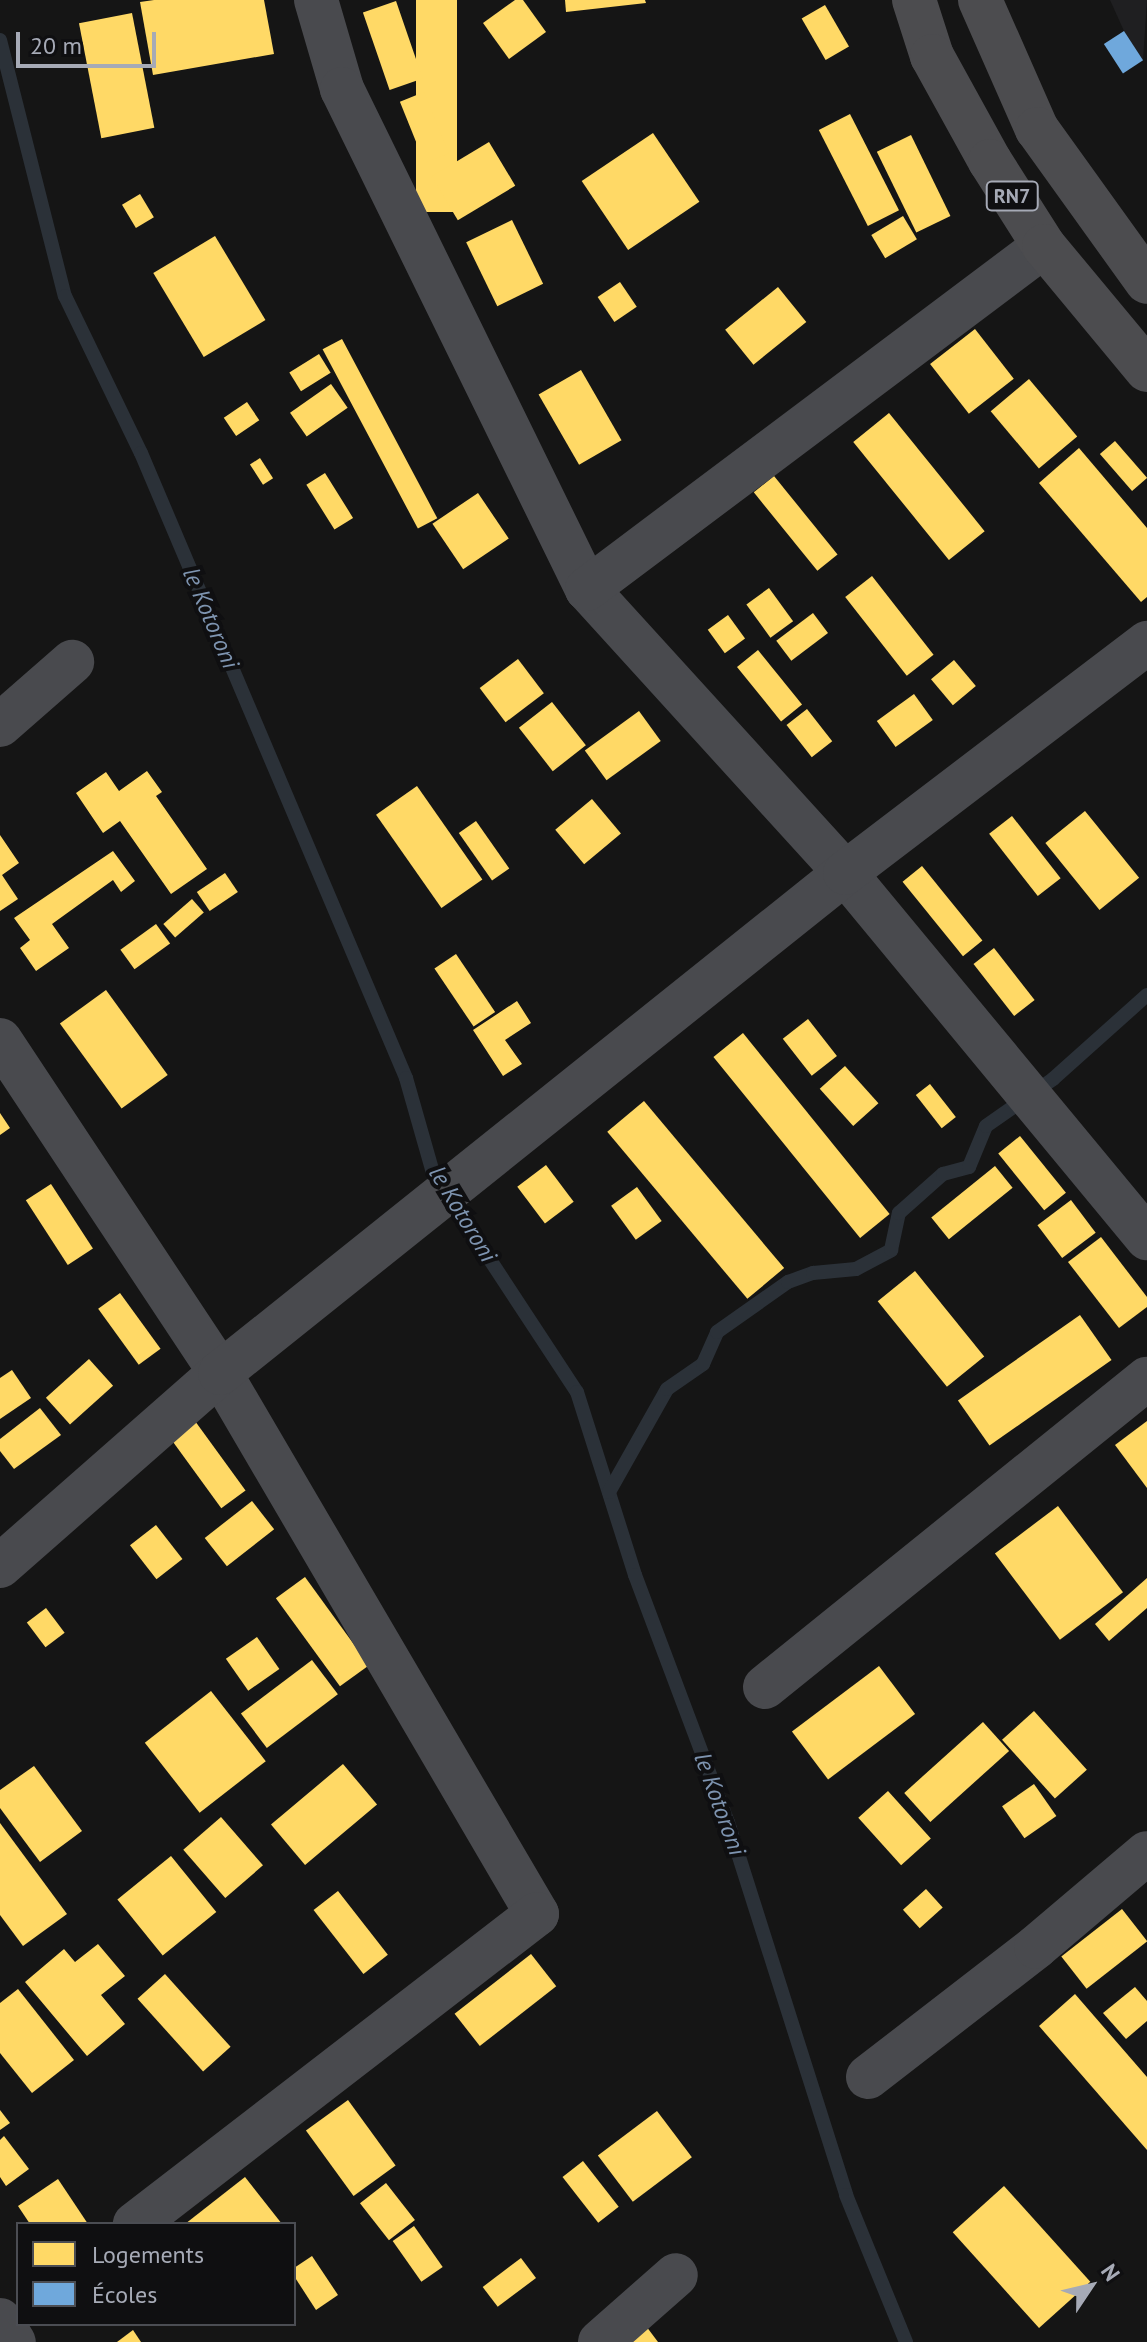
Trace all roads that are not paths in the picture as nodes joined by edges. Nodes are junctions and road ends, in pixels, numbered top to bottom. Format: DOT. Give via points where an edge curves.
graph roads {
  1 [pos="316,0"];
  2 [pos="914,0"];
  3 [pos="980,0"];
  4 [pos="1044,246"];
  5 [pos="1147,282"];
  6 [pos="1147,370"];
  7 [pos="587,589"];
  8 [pos="1147,643"];
  9 [pos="72,662"];
  10 [pos="0,725"];
  11 [pos="845,873"];
  12 [pos="0,1040"];
  13 [pos="1147,1238"];
  14 [pos="220,1373"];
  15 [pos="1147,1379"];
  16 [pos="0,1566"];
  17 [pos="765,1687"];
  18 [pos="1147,1853"];
  19 [pos="868,2077"];
  20 [pos="138,2222"];
  21 [pos="676,2275"];
  22 [pos="600,2342"];
  1 -- 7 [label="street" via="342,89"];
  2 -- 4 [label="highway, RN7" via="932,56"];
  3 -- 5 [label="highway, RN7" via="1037,129"];
  4 -- 6 [label="highway, RN7"];
  4 -- 7 [label="street"];
  7 -- 11 [label="street"];
  8 -- 11 [label="street"];
  9 -- 10 [label="street"];
  11 -- 13 [label="street"];
  11 -- 14 [label="street"];
  12 -- 14 [label="street"];
  14 -- 16 [label="street"];
  14 -- 20 [label="street" via="537,1914"];
  15 -- 17 [label="street"];
  18 -- 19 [label="street"];
  21 -- 22 [label="street"];
}
